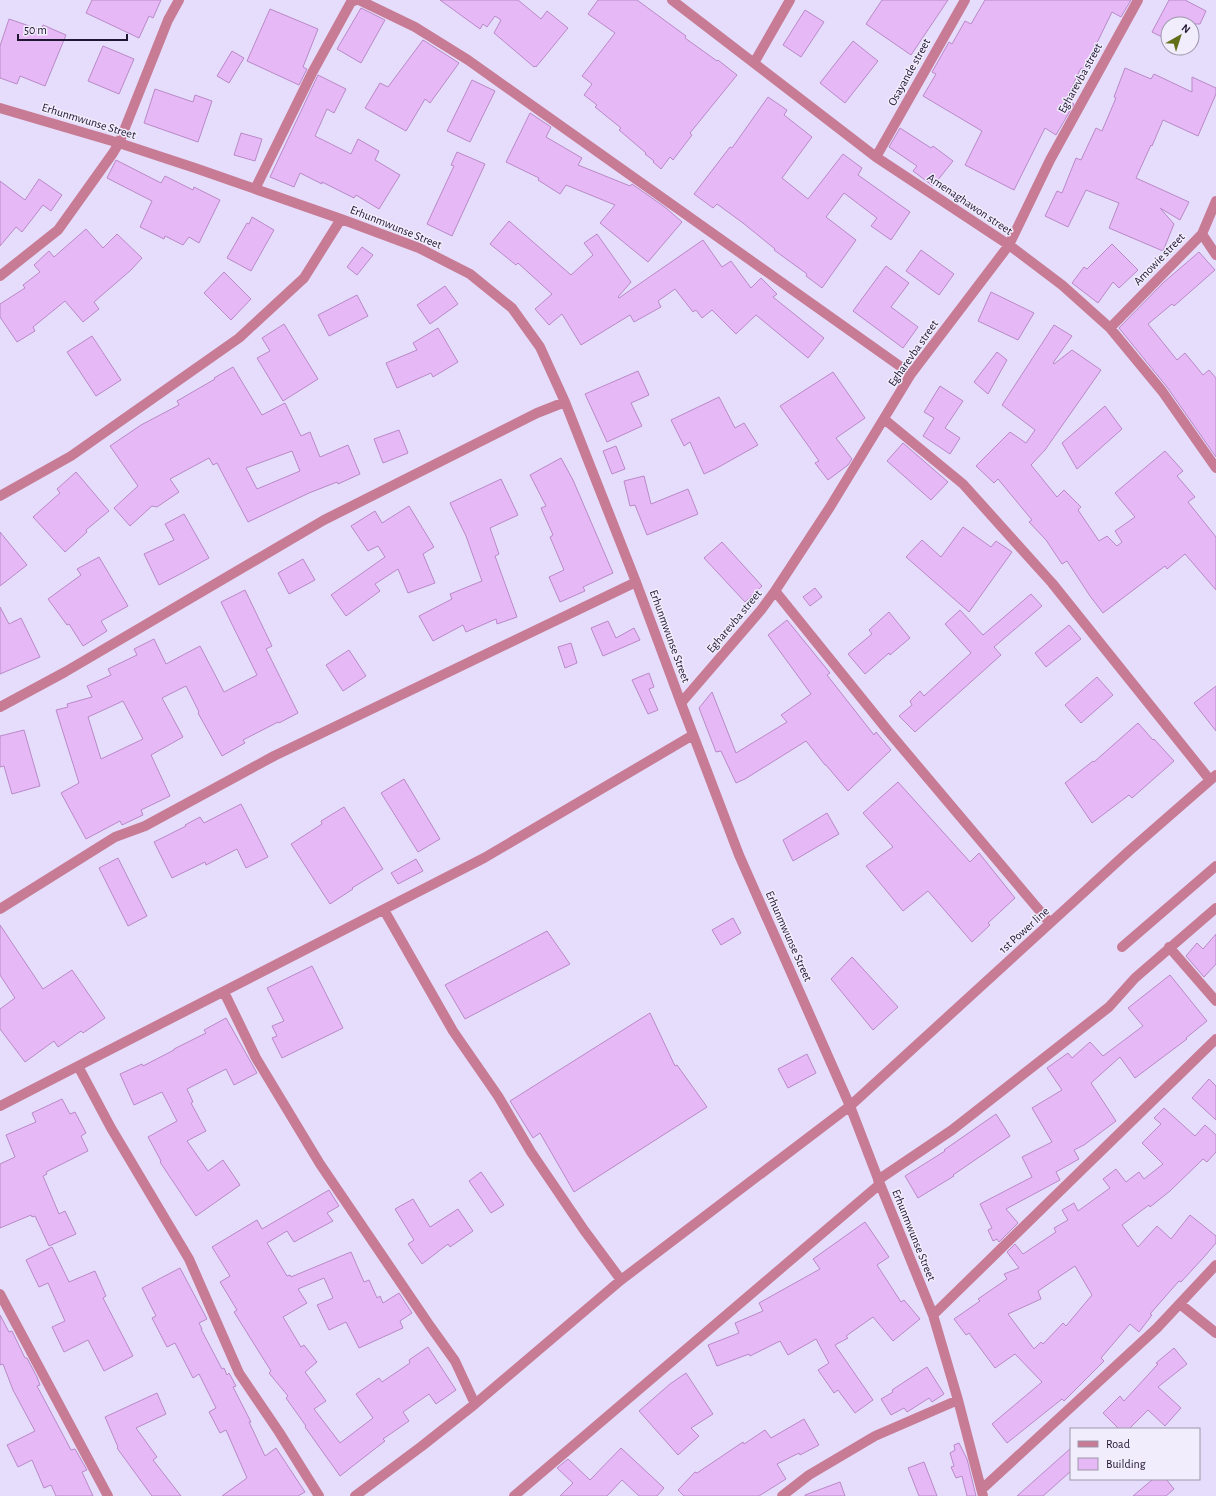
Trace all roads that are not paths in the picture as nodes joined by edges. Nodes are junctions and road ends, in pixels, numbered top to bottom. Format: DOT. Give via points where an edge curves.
graph roads {
  1 [pos="179,0"];
  2 [pos="358,0"];
  3 [pos="672,0"];
  4 [pos="790,0"];
  5 [pos="965,0"];
  6 [pos="1138,0"];
  7 [pos="754,63"];
  8 [pos="0,108"];
  9 [pos="119,143"];
  10 [pos="876,157"];
  11 [pos="255,189"];
  12 [pos="1216,201"];
  13 [pos="341,219"];
  14 [pos="1202,234"];
  15 [pos="1009,245"];
  16 [pos="1216,255"];
  17 [pos="0,276"];
  18 [pos="1110,328"];
  19 [pos="912,374"];
  20 [pos="565,402"];
  21 [pos="884,419"];
  22 [pos="1216,468"];
  23 [pos="0,496"];
  24 [pos="636,582"];
  25 [pos="775,591"];
  26 [pos="681,703"];
  27 [pos="0,707"];
  28 [pos="693,735"];
  29 [pos="1213,777"];
  30 [pos="1216,866"];
  31 [pos="1216,908"];
  32 [pos="0,909"];
  33 [pos="384,910"];
  34 [pos="1050,923"];
  35 [pos="1122,947"];
  36 [pos="1169,947"];
  37 [pos="224,992"];
  38 [pos="1216,1001"];
  39 [pos="1216,1039"];
  40 [pos="78,1066"];
  41 [pos="0,1106"];
  42 [pos="850,1106"];
  43 [pos="879,1182"];
  44 [pos="1216,1265"];
  45 [pos="621,1280"];
  46 [pos="0,1294"];
  47 [pos="1180,1304"];
  48 [pos="933,1315"];
  49 [pos="1216,1333"];
  50 [pos="958,1400"];
  51 [pos="475,1404"];
  52 [pos="983,1492"];
  53 [pos="786,1494"];
  54 [pos="108,1496"];
  55 [pos="319,1496"];
  56 [pos="355,1496"];
  57 [pos="514,1496"];
  1 -- 9 [label="street" via="168,20"];
  2 -- 11 [label="street" via="351,2 312,73"];
  2 -- 19 [label="street" via="415,27 468,60"];
  3 -- 7 [label="street, Amenaghawon street"];
  4 -- 7 [label="street"];
  5 -- 10 [label="street, Osayande street"];
  6 -- 15 [label="street, Egharevba street" via="1050,160"];
  7 -- 10 [label="street, Amenaghawon street"];
  8 -- 9 [label="street, Erhunmwunse Street"];
  9 -- 11 [label="street, Erhunmwunse Street"];
  9 -- 17 [label="street" via="58,230"];
  10 -- 15 [label="street, Amenaghawon street"];
  11 -- 13 [label="street, Erhunmwunse Street"];
  12 -- 14 [label="street, Amowie street"];
  13 -- 20 [label="street, Erhunmwunse Street" via="419,248 470,274 512,308 540,347"];
  13 -- 23 [label="street" via="304,278 239,338 71,456"];
  14 -- 16 [label="street"];
  14 -- 18 [label="street, Amowie street"];
  15 -- 18 [label="street, Amenaghawon street" via="1062,285"];
  15 -- 19 [label="street, Egharevba street"];
  18 -- 22 [label="street, Amenaghawon street" via="1162,391"];
  19 -- 21 [label="street, Egharevba street"];
  20 -- 24 [label="street, Erhunmwunse Street"];
  20 -- 27 [label="street" via="537,413 324,520 65,672"];
  21 -- 25 [label="street, Egharevba street"];
  21 -- 29 [label="street" via="963,484 1052,583"];
  24 -- 26 [label="street, Erhunmwunse Street"];
  24 -- 32 [label="street" via="274,756 145,826 115,837"];
  25 -- 26 [label="street, Egharevba street"];
  25 -- 34 [label="street" via="888,731"];
  26 -- 28 [label="street, Erhunmwunse Street"];
  28 -- 33 [label="street" via="484,858"];
  28 -- 42 [label="street, Erhunmwunse Street" via="739,855"];
  29 -- 34 [label="street, 1st Power line"];
  30 -- 35 [label="street"];
  31 -- 36 [label="street"];
  33 -- 37 [label="street"];
  33 -- 45 [label="street" via="453,1031 498,1096 531,1152"];
  34 -- 42 [label="street, 1st Power line"];
  36 -- 38 [label="street"];
  36 -- 43 [label="street" via="1108,1007 952,1130"];
  37 -- 40 [label="street"];
  37 -- 51 [label="street" via="256,1058 320,1164 456,1361"];
  39 -- 48 [label="street"];
  40 -- 41 [label="street"];
  40 -- 55 [label="street" via="111,1128 189,1259 239,1373"];
  42 -- 43 [label="street, Erhunmwunse Street"];
  42 -- 45 [label="street, 1st Power line"];
  43 -- 48 [label="street, Erhunmwunse Street"];
  43 -- 57 [label="street"];
  44 -- 47 [label="street"];
  45 -- 51 [label="street, 1st Power line"];
  46 -- 54 [label="street"];
  47 -- 49 [label="street"];
  47 -- 52 [label="street"];
  48 -- 50 [label="street, Erhunmwunse Street"];
  50 -- 52 [label="street, Erhunmwunse Street"];
  50 -- 53 [label="street" via="875,1436 809,1475"];
  51 -- 56 [label="street, 1st Power line"];
}
